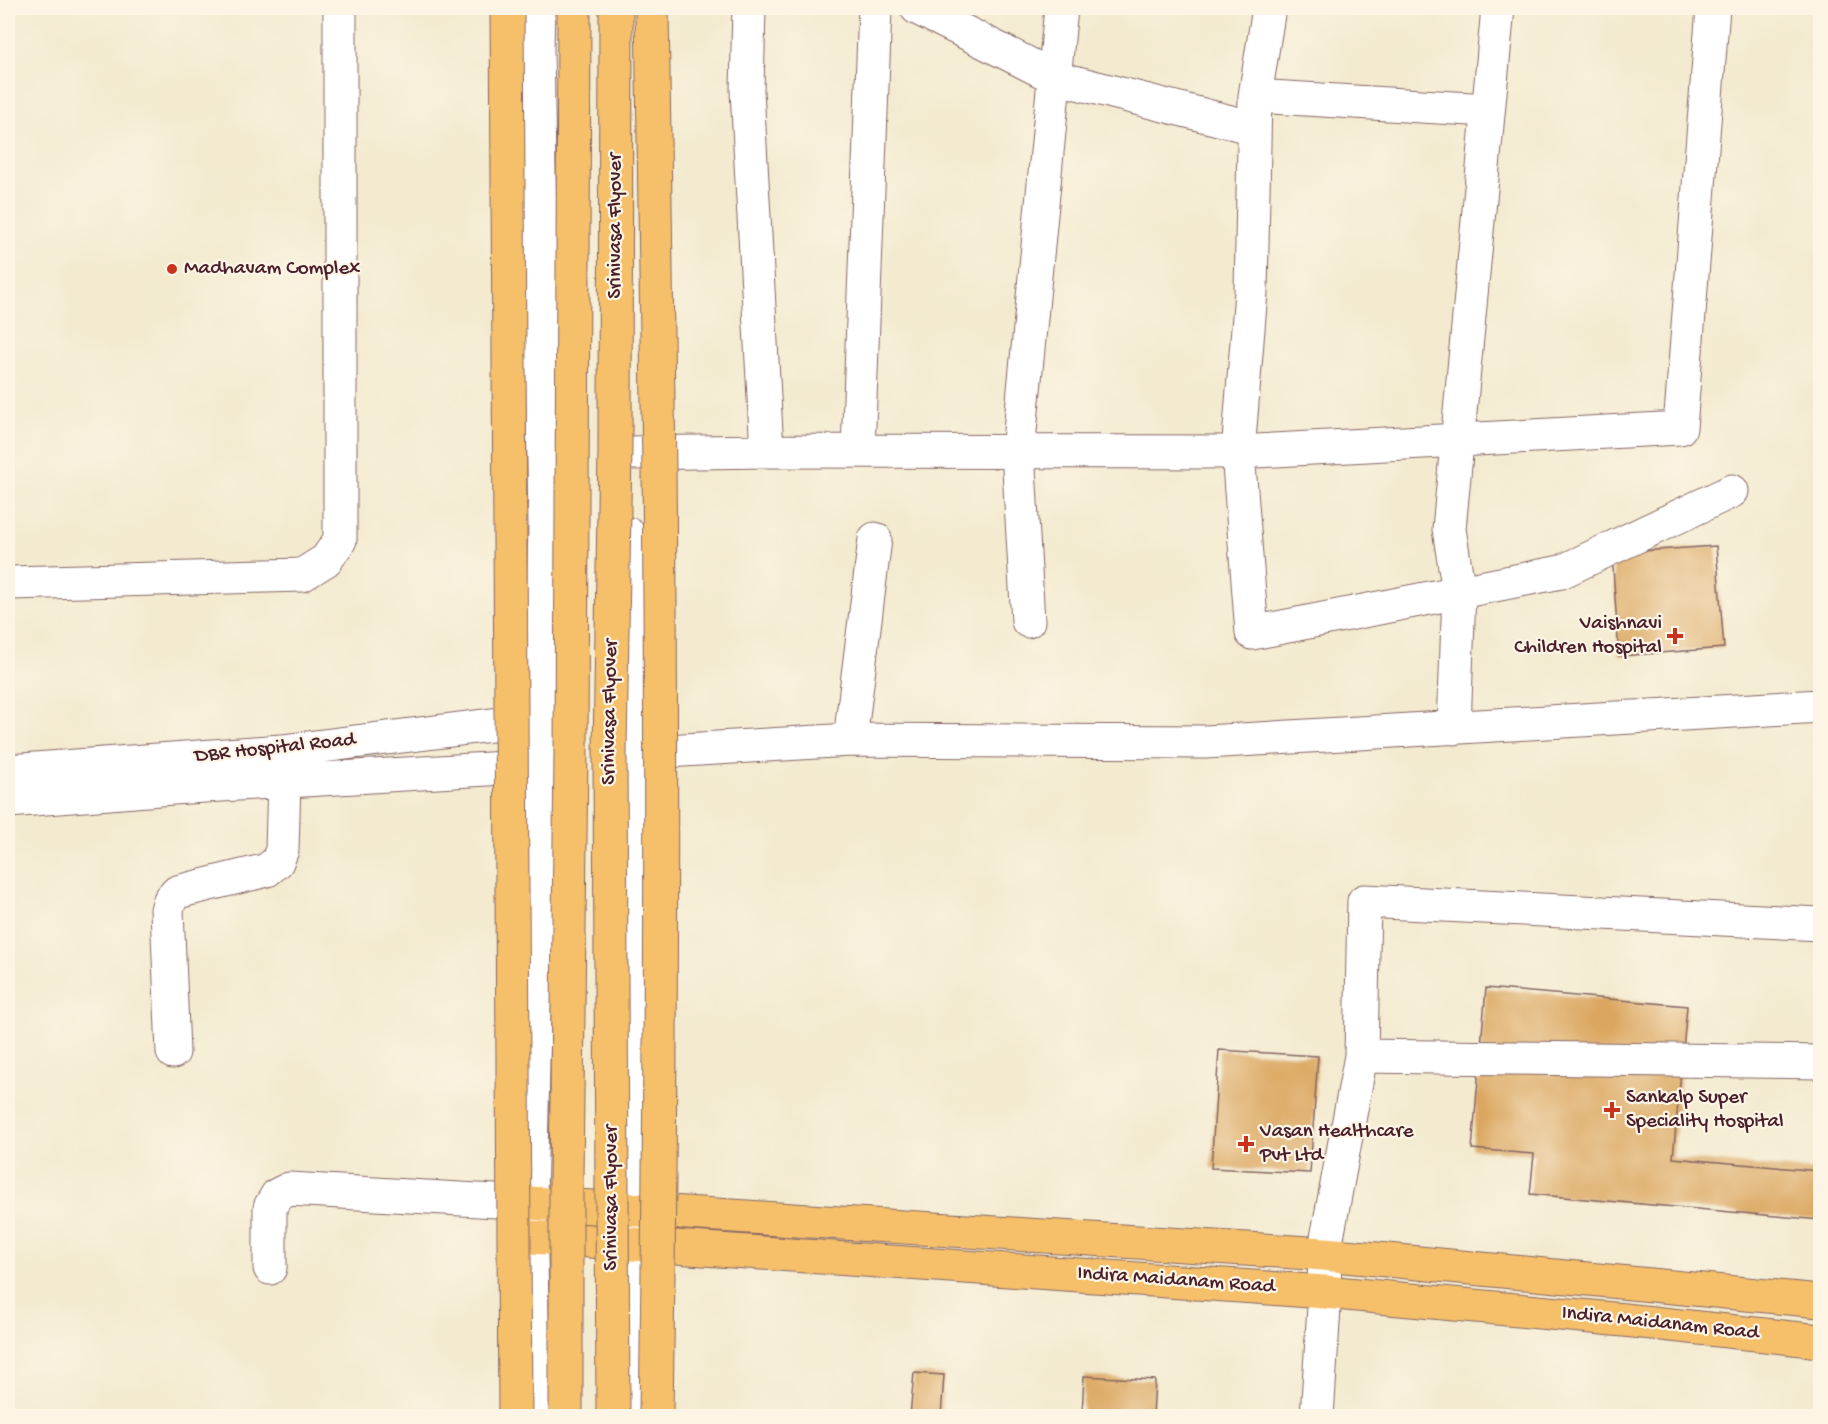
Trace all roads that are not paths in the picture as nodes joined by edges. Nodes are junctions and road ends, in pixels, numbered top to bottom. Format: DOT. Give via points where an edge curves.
graph roads {
  1 [pos="340,8"];
  2 [pos="507,8"];
  3 [pos="538,8"];
  4 [pos="574,8"];
  5 [pos="616,8"];
  6 [pos="630,8"];
  7 [pos="652,8"];
  8 [pos="749,8"];
  9 [pos="875,8"];
  10 [pos="917,8"];
  11 [pos="1061,8"];
  12 [pos="1269,8"];
  13 [pos="1498,8"];
  14 [pos="1713,8"];
  15 [pos="1054,77"];
  16 [pos="1255,96"];
  17 [pos="1488,110"];
  18 [pos="1254,128"];
  19 [pos="1458,440"];
  20 [pos="767,451"];
  21 [pos="858,451"];
  22 [pos="1018,452"];
  23 [pos="1238,452"];
  24 [pos="628,453"];
  25 [pos="1731,491"];
  26 [pos="875,539"];
  27 [pos="8,582"];
  28 [pos="1459,592"];
  29 [pos="1028,621"];
  30 [pos="1821,706"];
  31 [pos="542,719"];
  32 [pos="1454,728"];
  33 [pos="850,740"];
  34 [pos="631,753"];
  35 [pos="541,766"];
  36 [pos="8,771"];
  37 [pos="284,782"];
  38 [pos="8,801"];
  39 [pos="1821,924"];
  40 [pos="173,1052"];
  41 [pos="1361,1056"];
  42 [pos="1821,1062"];
  43 [pos="531,1203"];
  44 [pos="635,1210"];
  45 [pos="531,1237"];
  46 [pos="634,1244"];
  47 [pos="1324,1254"];
  48 [pos="270,1268"];
  49 [pos="1324,1292"];
  50 [pos="1821,1302"];
  51 [pos="1821,1341"];
  52 [pos="514,1416"];
  53 [pos="534,1416"];
  54 [pos="566,1416"];
  55 [pos="613,1416"];
  56 [pos="632,1416"];
  57 [pos="656,1416"];
  58 [pos="1317,1416"];
  1 -- 27 [label="street" via="340,540 326,560 302,576"];
  2 -- 52 [label="main road, bridge"];
  3 -- 31 [label="street" via="545,525"];
  4 -- 54 [label="main road, Srinivasa Flyover, bridge"];
  5 -- 55 [label="main road, Srinivasa Flyover, bridge" via="610,752"];
  6 -- 24 [label="street"];
  7 -- 57 [label="main road, bridge" via="660,720"];
  8 -- 20 [label="street" via="747,91"];
  9 -- 21 [label="street"];
  10 -- 15 [label="street"];
  11 -- 15 [label="street"];
  12 -- 16 [label="street"];
  13 -- 17 [label="street"];
  14 -- 19 [label="street" via="1680,428"];
  15 -- 18 [label="street"];
  15 -- 22 [label="street"];
  16 -- 17 [label="street"];
  16 -- 18 [label="street"];
  17 -- 19 [label="street"];
  18 -- 23 [label="street" via="1251,292"];
  19 -- 23 [label="street"];
  19 -- 28 [label="street" via="1449,529"];
  20 -- 21 [label="street"];
  20 -- 24 [label="street"];
  21 -- 22 [label="street"];
  22 -- 23 [label="street"];
  22 -- 29 [label="street"];
  23 -- 28 [label="street" via="1252,633"];
  24 -- 34 [label="street"];
  25 -- 28 [label="street" via="1561,572"];
  26 -- 33 [label="street"];
  28 -- 32 [label="street"];
  30 -- 32 [label="street"];
  31 -- 35 [label="street"];
  31 -- 36 [label="street, DBR Hospital Road" via="282,751"];
  32 -- 33 [label="street" via="1205,742"];
  33 -- 34 [label="street"];
  34 -- 44 [label="street"];
  35 -- 37 [label="street, DBR Hospital Road"];
  35 -- 43 [label="street"];
  37 -- 38 [label="street, DBR Hospital Road"];
  37 -- 40 [label="street" via="282,850 277,862 267,870 177,892 170,900 167,910"];
  39 -- 41 [label="street" via="1364,901"];
  41 -- 42 [label="street"];
  41 -- 47 [label="street"];
  43 -- 44 [label="main road"];
  43 -- 45 [label="street"];
  43 -- 48 [label="street" via="289,1189 277,1195 270,1207"];
  44 -- 46 [label="street"];
  44 -- 47 [label="main road"];
  45 -- 46 [label="main road, Indira Maidanam Road"];
  45 -- 53 [label="street"];
  46 -- 49 [label="main road, Indira Maidanam Road"];
  46 -- 56 [label="street"];
  47 -- 49 [label="street"];
  47 -- 50 [label="main road"];
  49 -- 51 [label="main road, Indira Maidanam Road"];
  49 -- 58 [label="street"];
}
